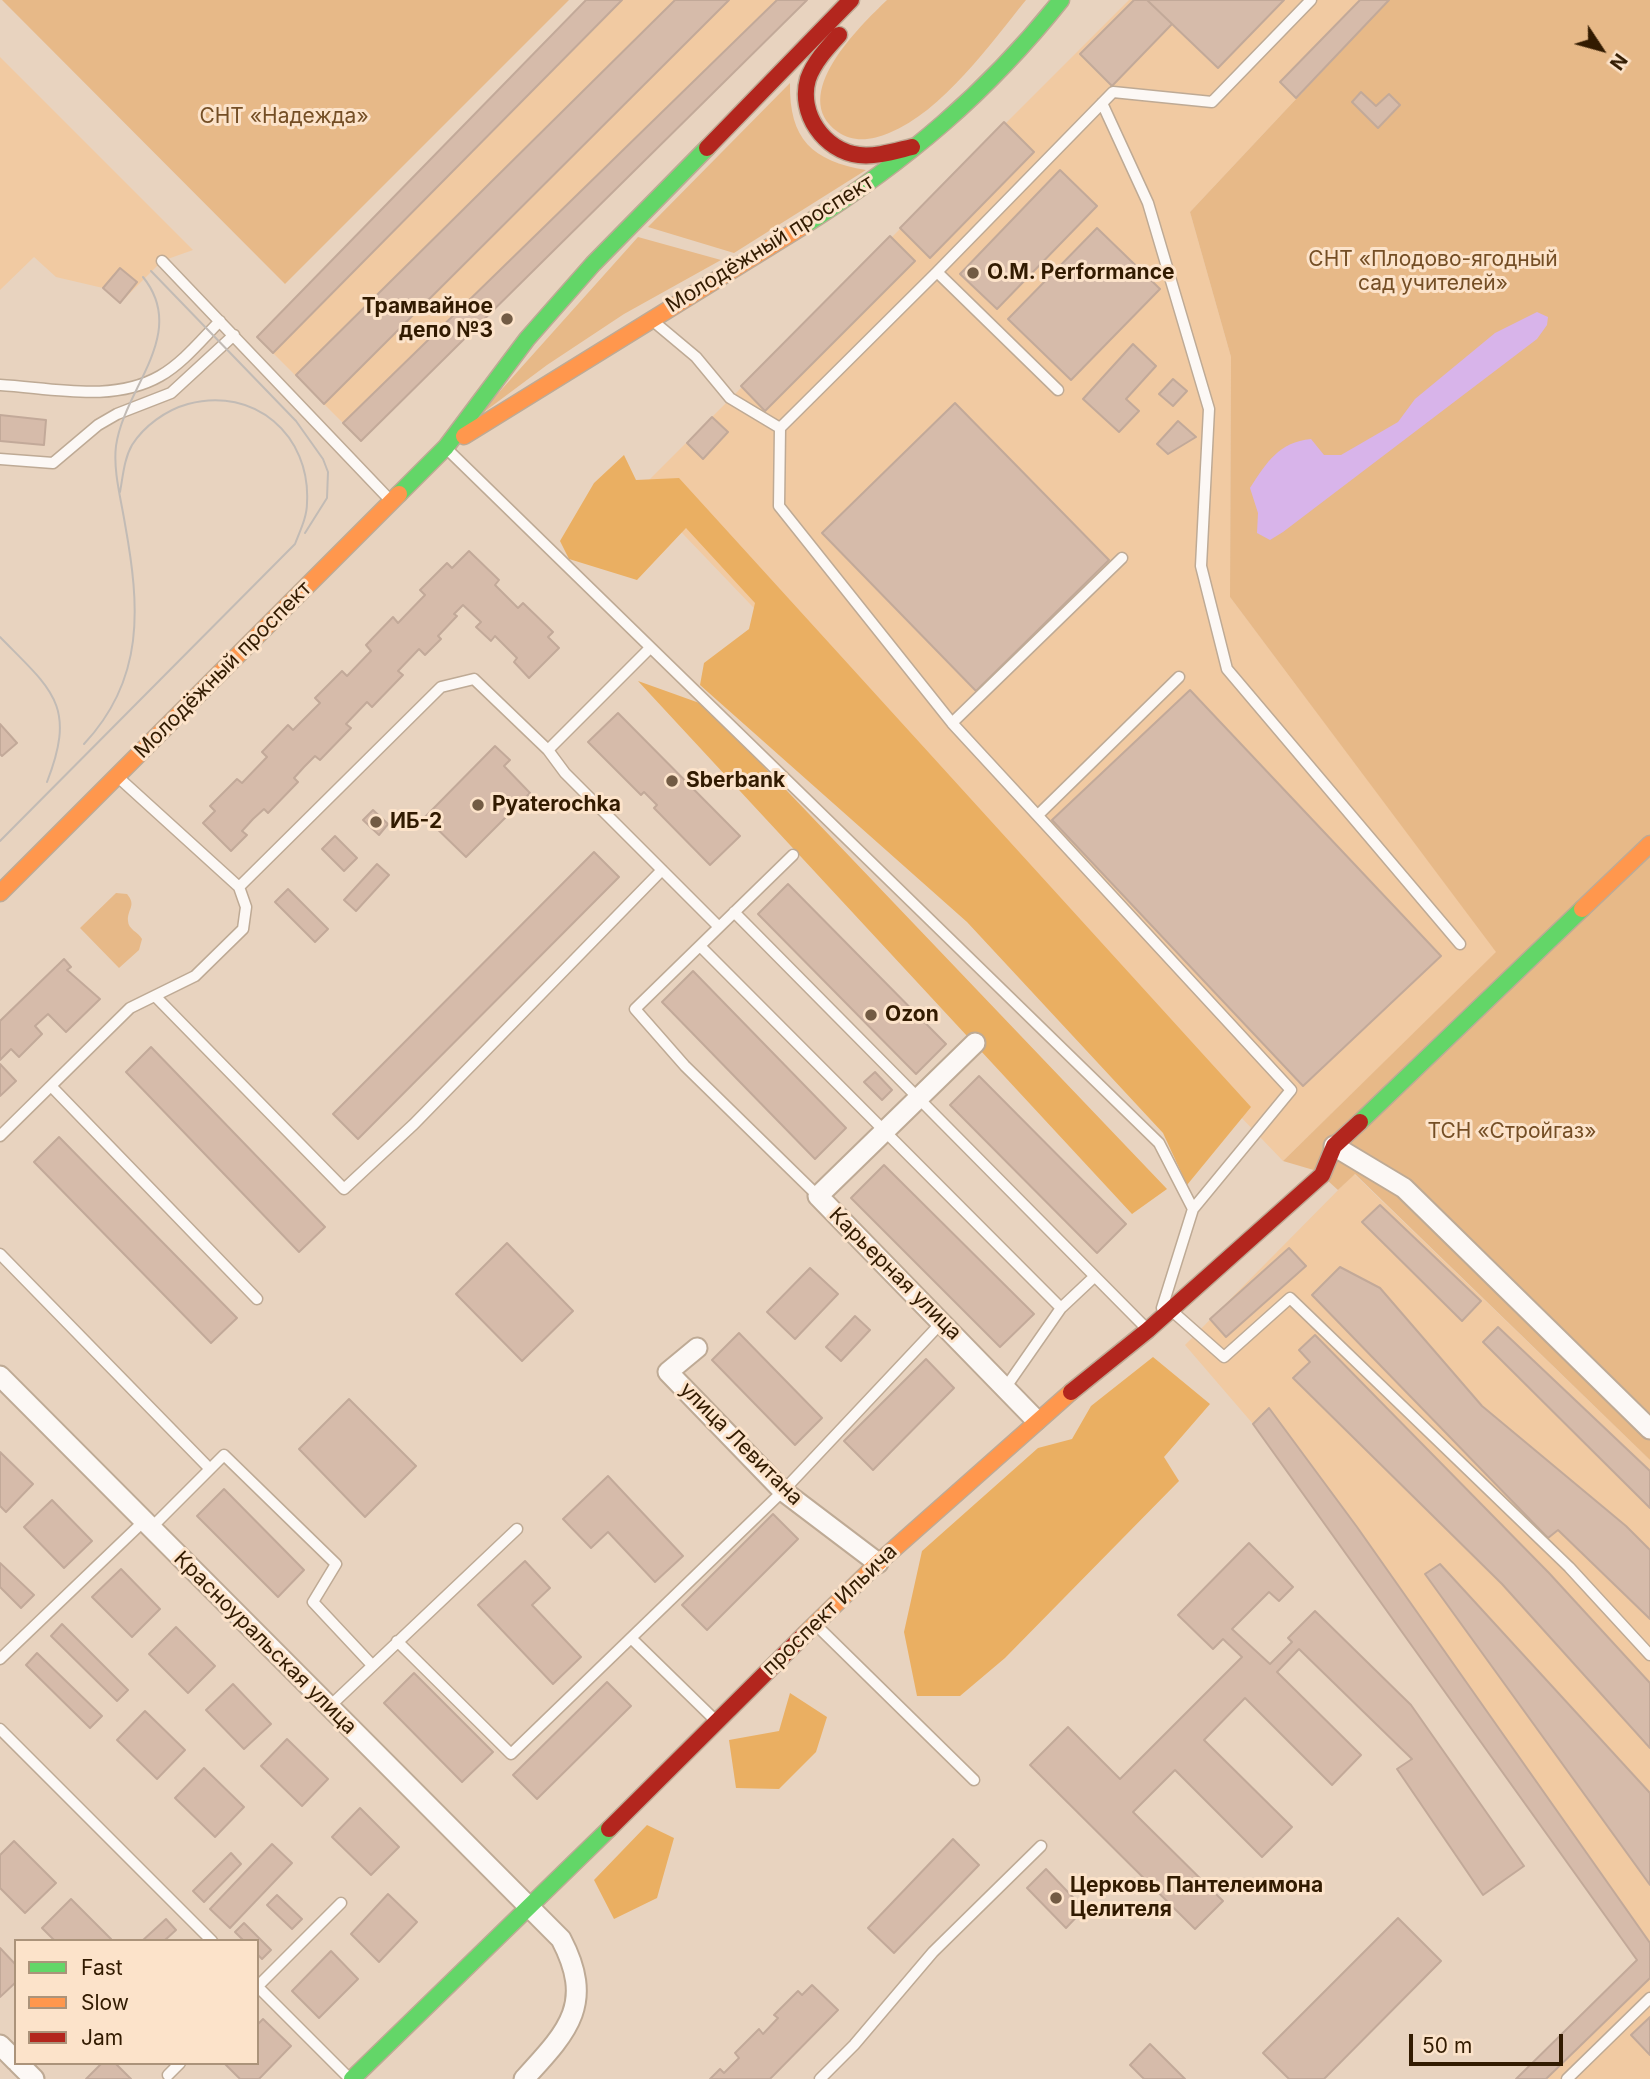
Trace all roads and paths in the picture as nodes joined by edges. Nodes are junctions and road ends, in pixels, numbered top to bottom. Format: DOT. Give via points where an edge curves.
graph roads {
  1 [pos="851,0"];
  2 [pos="859,0"];
  3 [pos="1061,0"];
  4 [pos="1311,0"];
  5 [pos="1102,103"];
  6 [pos="919,146"];
  7 [pos="162,261"];
  8 [pos="937,272"];
  9 [pos="649,318"];
  10 [pos="220,321"];
  11 [pos="234,335"];
  12 [pos="0,385"];
  13 [pos="1058,390"];
  14 [pos="780,428"];
  15 [pos="446,447"];
  16 [pos="0,459"];
  17 [pos="390,501"];
  18 [pos="1122,558"];
  19 [pos="650,648"];
  20 [pos="1179,677"];
  21 [pos="952,723"];
  22 [pos="548,750"];
  23 [pos="118,777"];
  24 [pos="1038,815"];
  25 [pos="1650,844"];
  26 [pos="793,855"];
  27 [pos="662,870"];
  28 [pos="239,887"];
  29 [pos="0,893"];
  30 [pos="734,912"];
  31 [pos="719,927"];
  32 [pos="1460,944"];
  33 [pos="700,946"];
  34 [pos="155,996"];
  35 [pos="975,1043"];
  36 [pos="51,1086"];
  37 [pos="918,1099"];
  38 [pos="884,1132"];
  39 [pos="0,1136"];
  40 [pos="1335,1146"];
  41 [pos="818,1196"];
  42 [pos="1193,1209"];
  43 [pos="0,1254"];
  44 [pos="1094,1277"];
  45 [pos="257,1298"];
  46 [pos="1061,1308"];
  47 [pos="1170,1309"];
  48 [pos="942,1322"];
  49 [pos="1153,1325"];
  50 [pos="697,1348"];
  51 [pos="0,1376"];
  52 [pos="1006,1387"];
  53 [pos="1036,1420"];
  54 [pos="1650,1429"];
  55 [pos="210,1469"];
  56 [pos="783,1491"];
  57 [pos="147,1525"];
  58 [pos="517,1529"];
  59 [pos="878,1563"];
  60 [pos="815,1623"];
  61 [pos="632,1639"];
  62 [pos="397,1641"];
  63 [pos="1650,1655"];
  64 [pos="0,1659"];
  65 [pos="372,1665"];
  66 [pos="329,1707"];
  67 [pos="716,1720"];
  68 [pos="0,1729"];
  69 [pos="974,1780"];
  70 [pos="1041,1846"];
  71 [pos="341,1903"];
  72 [pos="530,1909"];
  73 [pos="210,1939"];
  74 [pos="259,1984"];
  75 [pos="259,1988"];
  76 [pos="1650,1998"];
  77 [pos="0,2045"];
  78 [pos="14,2059"];
  79 [pos="20,2065"];
  80 [pos="178,2065"];
  81 [pos="168,2076"];
  82 [pos="34,2079"];
  83 [pos="351,2079"];
  84 [pos="525,2079"];
  85 [pos="820,2079"];
  86 [pos="1567,2079"];
  1 -- 15 [label="main road, Молодёжный проспект" via="593,264 527,339"];
  2 -- 6 [label="main road" via="851,21 818,59 806,85 807,108 828,143 848,153 870,156"];
  3 -- 6 [label="main road, Молодёжный проспект" via="1005,69"];
  4 -- 5 [label="lane" via="1212,102 1113,92"];
  5 -- 8 [label="lane"];
  5 -- 32 [label="lane" via="1148,203 1209,409 1201,566 1227,669"];
  6 -- 9 [label="main road, Молодёжный проспект" via="817,219"];
  7 -- 10 [label="lane"];
  8 -- 13 [label="lane"];
  8 -- 14 [label="lane"];
  9 -- 14 [label="lane" via="696,357 730,398"];
  9 -- 15 [label="main road, Молодёжный проспект"];
  10 -- 11 [label="lane"];
  10 -- 12 [label="lane" via="179,361 139,386 120,392"];
  11 -- 16 [label="lane" via="171,393 98,425 53,463"];
  11 -- 17 [label="lane"];
  14 -- 21 [label="lane" via="779,506"];
  15 -- 17 [label="main road, Молодёжный проспект"];
  15 -- 19 [label="lane"];
  17 -- 23 [label="main road, Молодёжный проспект"];
  18 -- 21 [label="lane"];
  19 -- 22 [label="lane"];
  19 -- 42 [label="lane" via="1159,1143"];
  20 -- 24 [label="lane"];
  21 -- 24 [label="lane"];
  22 -- 27 [label="lane" via="565,773"];
  22 -- 28 [label="lane" via="474,679 441,687"];
  23 -- 28 [label="lane"];
  23 -- 29 [label="main road, Молодёжный проспект"];
  24 -- 42 [label="lane" via="1292,1090"];
  25 -- 40 [label="main road, проспект Ильича"];
  26 -- 30 [label="lane"];
  27 -- 31 [label="lane"];
  27 -- 34 [label="lane" via="414,1124 344,1189"];
  28 -- 34 [label="lane" via="246,907 243,929 195,976"];
  30 -- 31 [label="lane"];
  30 -- 37 [label="lane"];
  31 -- 33 [label="lane"];
  33 -- 38 [label="lane"];
  33 -- 41 [label="lane" via="635,1009 685,1066"];
  34 -- 36 [label="lane" via="130,1008"];
  35 -- 37 [label="street, Карьерная улица"];
  36 -- 39 [label="lane"];
  36 -- 45 [label="lane"];
  37 -- 38 [label="street, Карьерная улица"];
  37 -- 44 [label="lane"];
  38 -- 41 [label="street, Карьерная улица"];
  38 -- 46 [label="lane"];
  40 -- 47 [label="main road, проспект Ильича" via="1321,1175"];
  40 -- 54 [label="street" via="1404,1188"];
  41 -- 48 [label="street, Карьерная улица"];
  42 -- 49 [label="lane"];
  43 -- 55 [label="lane"];
  44 -- 46 [label="lane"];
  44 -- 49 [label="lane"];
  46 -- 52 [label="lane"];
  47 -- 49 [label="main road, проспект Ильича"];
  47 -- 63 [label="lane" via="1224,1357 1290,1298 1569,1567"];
  48 -- 52 [label="street, Карьерная улица"];
  48 -- 56 [label="lane"];
  49 -- 53 [label="main road, проспект Ильича"];
  50 -- 56 [label="street, улица Левитана" via="668,1372"];
  51 -- 57 [label="street, Красноуральская улица"];
  52 -- 53 [label="street, Карьерная улица"];
  53 -- 59 [label="main road, проспект Ильича"];
  55 -- 57 [label="lane"];
  55 -- 65 [label="lane" via="225,1455 336,1564 313,1602"];
  56 -- 59 [label="street, улица Левитана"];
  56 -- 61 [label="lane"];
  57 -- 64 [label="lane"];
  57 -- 66 [label="street, Красноуральская улица"];
  58 -- 62 [label="lane"];
  59 -- 60 [label="main road, проспект Ильича"];
  60 -- 67 [label="main road, проспект Ильича"];
  60 -- 69 [label="lane"];
  61 -- 62 [label="lane" via="511,1754"];
  61 -- 67 [label="lane"];
  62 -- 65 [label="lane"];
  65 -- 66 [label="lane"];
  66 -- 72 [label="street, Красноуральская улица"];
  67 -- 72 [label="main road, проспект Ильича"];
  68 -- 73 [label="lane"];
  70 -- 85 [label="lane" via="933,1952 855,2045"];
  71 -- 74 [label="lane"];
  72 -- 83 [label="main road, проспект Ильича"];
  72 -- 84 [label="street" via="561,1940 575,1966 577,1993 570,2022"];
  75 -- 83 [label="lane"];
  76 -- 86 [label="lane"];
  77 -- 78 [label="street"];
  79 -- 82 [label="street"];
  80 -- 81 [label="lane"];
}
